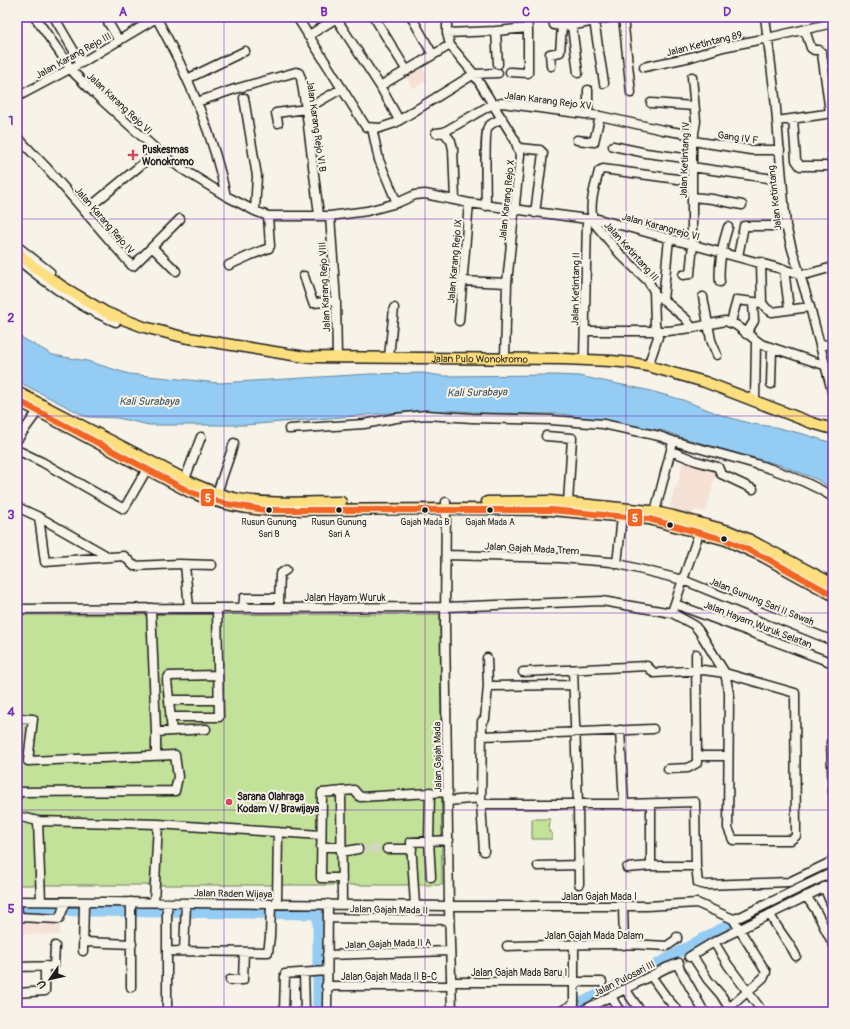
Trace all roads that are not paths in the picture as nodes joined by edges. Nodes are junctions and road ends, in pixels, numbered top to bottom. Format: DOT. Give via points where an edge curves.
graph roads {
  1 [pos="35,17"];
  2 [pos="54,17"];
  3 [pos="105,17"];
  4 [pos="157,17"];
  5 [pos="297,17"];
  6 [pos="374,17"];
  7 [pos="447,17"];
  8 [pos="527,17"];
  9 [pos="611,17"];
  10 [pos="623,17"];
  11 [pos="765,17"];
  12 [pos="337,18"];
  13 [pos="412,18"];
  14 [pos="594,21"];
  15 [pos="556,23"];
  16 [pos="833,23"];
  17 [pos="572,26"];
  18 [pos="528,28"];
  19 [pos="805,30"];
  20 [pos="496,31"];
  21 [pos="447,33"];
  22 [pos="308,36"];
  23 [pos="768,38"];
  24 [pos="119,41"];
  25 [pos="450,45"];
  26 [pos="245,51"];
  27 [pos="433,54"];
  28 [pos="81,63"];
  29 [pos="551,66"];
  30 [pos="644,67"];
  31 [pos="70,68"];
  32 [pos="407,70"];
  33 [pos="510,72"];
  34 [pos="829,72"];
  35 [pos="578,73"];
  36 [pos="474,74"];
  37 [pos="692,77"];
  38 [pos="187,79"];
  39 [pos="604,83"];
  40 [pos="380,86"];
  41 [pos="341,89"];
  42 [pos="588,90"];
  43 [pos="631,93"];
  44 [pos="17,97"];
  45 [pos="244,98"];
  46 [pos="197,102"];
  47 [pos="651,103"];
  48 [pos="493,105"];
  49 [pos="694,106"];
  50 [pos="306,109"];
  51 [pos="832,113"];
  52 [pos="588,115"];
  53 [pos="600,116"];
  54 [pos="502,118"];
  55 [pos="794,119"];
  56 [pos="399,120"];
  57 [pos="777,121"];
  58 [pos="278,123"];
  59 [pos="372,128"];
  60 [pos="444,132"];
  61 [pos="436,133"];
  62 [pos="17,137"];
  63 [pos="694,138"];
  64 [pos="577,140"];
  65 [pos="613,146"];
  66 [pos="519,148"];
  67 [pos="780,150"];
  68 [pos="158,151"];
  69 [pos="692,163"];
  70 [pos="833,166"];
  71 [pos="781,180"];
  72 [pos="692,181"];
  73 [pos="226,196"];
  74 [pos="692,197"];
  75 [pos="455,200"];
  76 [pos="396,203"];
  77 [pos="469,203"];
  78 [pos="742,205"];
  79 [pos="486,206"];
  80 [pos="515,210"];
  81 [pos="255,211"];
  82 [pos="85,212"];
  83 [pos="535,213"];
  84 [pos="319,215"];
  85 [pos="268,216"];
  86 [pos="180,219"];
  87 [pos="590,219"];
  88 [pos="330,220"];
  89 [pos="786,226"];
  90 [pos="728,227"];
  91 [pos="670,238"];
  92 [pos="692,244"];
  93 [pos="17,246"];
  94 [pos="152,247"];
  95 [pos="17,252"];
  96 [pos="723,252"];
  97 [pos="738,256"];
  98 [pos="17,259"];
  99 [pos="761,262"];
  100 [pos="229,265"];
  101 [pos="833,267"];
  102 [pos="784,269"];
  103 [pos="176,271"];
  104 [pos="800,274"];
  105 [pos="683,275"];
  106 [pos="304,276"];
  107 [pos="462,281"];
  108 [pos="720,282"];
  109 [pos="507,283"];
  110 [pos="72,290"];
  111 [pos="654,291"];
  112 [pos="703,297"];
  113 [pos="663,300"];
  114 [pos="336,301"];
  115 [pos="753,302"];
  116 [pos="762,303"];
  117 [pos="810,307"];
  118 [pos="394,308"];
  119 [pos="789,309"];
  120 [pos="121,318"];
  121 [pos="459,321"];
  122 [pos="731,322"];
  123 [pos="707,324"];
  124 [pos="692,328"];
  125 [pos="584,331"];
  126 [pos="657,332"];
  127 [pos="746,334"];
  128 [pos="756,341"];
  129 [pos="833,343"];
  130 [pos="820,346"];
  131 [pos="772,349"];
  132 [pos="718,355"];
  133 [pos="389,357"];
  134 [pos="337,358"];
  135 [pos="504,358"];
  136 [pos="584,360"];
  137 [pos="648,366"];
  138 [pos="829,367"];
  139 [pos="771,384"];
  140 [pos="17,392"];
  141 [pos="833,396"];
  142 [pos="17,400"];
  143 [pos="755,401"];
  144 [pos="38,411"];
  145 [pos="289,428"];
  146 [pos="833,429"];
  147 [pos="94,436"];
  148 [pos="546,436"];
  149 [pos="201,437"];
  150 [pos="17,440"];
  151 [pos="673,441"];
  152 [pos="234,443"];
  153 [pos="17,450"];
  154 [pos="671,451"];
  155 [pos="147,469"];
  156 [pos="185,479"];
  157 [pos="753,489"];
  158 [pos="217,493"];
  159 [pos="833,497"];
  160 [pos="568,503"];
  161 [pos="286,506"];
  162 [pos="446,506"];
  163 [pos="17,507"];
  164 [pos="656,512"];
  165 [pos="622,516"];
  166 [pos="39,517"];
  167 [pos="701,528"];
  168 [pos="446,555"];
  169 [pos="109,557"];
  170 [pos="617,564"];
  171 [pos="185,565"];
  172 [pos="212,565"];
  173 [pos="286,570"];
  174 [pos="683,580"];
  175 [pos="833,584"];
  176 [pos="833,595"];
  177 [pos="279,598"];
  178 [pos="675,604"];
  179 [pos="446,607"];
  180 [pos="150,608"];
  181 [pos="189,608"];
  182 [pos="217,608"];
  183 [pos="243,608"];
  184 [pos="279,608"];
  185 [pos="17,609"];
  186 [pos="672,613"];
  187 [pos="833,641"];
  188 [pos="696,654"];
  189 [pos="487,658"];
  190 [pos="833,663"];
  191 [pos="573,670"];
  192 [pos="696,670"];
  193 [pos="523,672"];
  194 [pos="725,673"];
  195 [pos="218,675"];
  196 [pos="573,685"];
  197 [pos="488,686"];
  198 [pos="169,700"];
  199 [pos="218,700"];
  200 [pos="170,717"];
  201 [pos="17,718"];
  202 [pos="206,729"];
  203 [pos="653,729"];
  204 [pos="620,730"];
  205 [pos="172,731"];
  206 [pos="156,732"];
  207 [pos="576,732"];
  208 [pos="482,736"];
  209 [pos="831,742"];
  210 [pos="156,755"];
  211 [pos="698,756"];
  212 [pos="728,756"];
  213 [pos="668,769"];
  214 [pos="833,788"];
  215 [pos="341,791"];
  216 [pos="430,792"];
  217 [pos="833,792"];
  218 [pos="17,796"];
  219 [pos="448,796"];
  220 [pos="481,801"];
  221 [pos="578,804"];
  222 [pos="624,804"];
  223 [pos="651,804"];
  224 [pos="17,815"];
  225 [pos="38,821"];
  226 [pos="158,824"];
  227 [pos="278,832"];
  228 [pos="321,835"];
  229 [pos="448,840"];
  230 [pos="429,841"];
  231 [pos="321,847"];
  232 [pos="387,849"];
  233 [pos="412,849"];
  234 [pos="341,850"];
  235 [pos="358,850"];
  236 [pos="484,851"];
  237 [pos="833,858"];
  238 [pos="579,865"];
  239 [pos="538,866"];
  240 [pos="651,866"];
  241 [pos="696,866"];
  242 [pos="627,868"];
  243 [pos="833,872"];
  244 [pos="431,877"];
  245 [pos="342,878"];
  246 [pos="833,883"];
  247 [pos="579,884"];
  248 [pos="824,887"];
  249 [pos="806,896"];
  250 [pos="17,901"];
  251 [pos="41,901"];
  252 [pos="154,902"];
  253 [pos="328,904"];
  254 [pos="342,904"];
  255 [pos="84,905"];
  256 [pos="273,905"];
  257 [pos="415,905"];
  258 [pos="65,906"];
  259 [pos="167,906"];
  260 [pos="186,906"];
  261 [pos="449,906"];
  262 [pos="623,906"];
  263 [pos="833,908"];
  264 [pos="18,909"];
  265 [pos="132,910"];
  266 [pos="770,914"];
  267 [pos="328,918"];
  268 [pos="450,920"];
  269 [pos="736,924"];
  270 [pos="677,937"];
  271 [pos="84,942"];
  272 [pos="714,942"];
  273 [pos="132,944"];
  274 [pos="574,944"];
  275 [pos="833,944"];
  276 [pos="624,945"];
  277 [pos="56,946"];
  278 [pos="507,946"];
  279 [pos="83,951"];
  280 [pos="167,951"];
  281 [pos="184,951"];
  282 [pos="450,951"];
  283 [pos="244,952"];
  284 [pos="327,955"];
  285 [pos="796,956"];
  286 [pos="45,966"];
  287 [pos="17,967"];
  288 [pos="321,972"];
  289 [pos="304,973"];
  290 [pos="651,976"];
  291 [pos="230,980"];
  292 [pos="574,982"];
  293 [pos="602,982"];
  294 [pos="451,984"];
  295 [pos="326,986"];
  296 [pos="131,987"];
  297 [pos="625,989"];
  298 [pos="748,991"];
  299 [pos="17,993"];
  300 [pos="611,996"];
  301 [pos="759,1007"];
  302 [pos="730,1010"];
  303 [pos="167,1012"];
  304 [pos="284,1012"];
  305 [pos="305,1012"];
  306 [pos="327,1012"];
  307 [pos="452,1012"];
  308 [pos="559,1012"];
  309 [pos="580,1012"];
  310 [pos="622,1012"];
  311 [pos="641,1012"];
  312 [pos="679,1012"];
  313 [pos="704,1012"];
  1 -- 31 [label="street, Jalan Karang Rejo VI"];
  2 -- 28 [label="street"];
  3 -- 24 [label="street"];
  4 -- 24 [label="street, Jalan Karang Rejo III"];
  4 -- 38 [label="street"];
  5 -- 22 [label="street"];
  6 -- 32 [label="street"];
  7 -- 21 [label="street, Jalan Karang Rejo X"];
  8 -- 18 [label="street"];
  9 -- 14 [label="street"];
  10 -- 43 [label="street"];
  11 -- 23 [label="street, Jalan Ketintang"];
  12 -- 22 [label="street"];
  12 -- 40 [label="street"];
  13 -- 27 [label="street"];
  14 -- 17 [label="street"];
  14 -- 39 [label="street"];
  15 -- 17 [label="street"];
  15 -- 29 [label="street" via="560,52 550,54"];
  16 -- 19 [label="street, Jalan Ketintang 89"];
  17 -- 35 [label="street"];
  18 -- 20 [label="street"];
  18 -- 33 [label="street" via="528,73"];
  19 -- 23 [label="street, Jalan Ketintang 89"];
  19 -- 34 [label="street" via="811,48 822,52"];
  20 -- 21 [label="street"];
  20 -- 36 [label="street" via="498,69"];
  21 -- 25 [label="street, Jalan Karang Rejo X"];
  22 -- 41 [label="street"];
  23 -- 30 [label="street, Jalan Ketintang 89" via="724,46 691,57"];
  23 -- 57 [label="street, Jalan Ketintang"];
  24 -- 28 [label="street, Jalan Karang Rejo III"];
  25 -- 27 [label="street"];
  25 -- 36 [label="street, Jalan Karang Rejo X"];
  26 -- 38 [label="street"];
  27 -- 32 [label="street"];
  28 -- 31 [label="street, Jalan Karang Rejo III"];
  31 -- 44 [label="street, Jalan Karang Rejo III"];
  31 -- 68 [label="street, Jalan Karang Rejo VI"];
  32 -- 40 [label="street"];
  34 -- 51 [label="street"];
  36 -- 48 [label="street, Jalan Karang Rejo X"];
  36 -- 56 [label="street"];
  37 -- 49 [label="street, Jalan Ketintang IV"];
  38 -- 46 [label="street"];
  40 -- 56 [label="street"];
  41 -- 50 [label="street"];
  41 -- 59 [label="street" via="364,125"];
  42 -- 52 [label="street"];
  45 -- 81 [label="street" via="257,176"];
  46 -- 50 [label="street, Jalan Karang Rejo VI B" via="296,72 300,76"];
  46 -- 73 [label="street"];
  47 -- 49 [label="street"];
  48 -- 52 [label="street, Jalan Karang Rejo XV"];
  48 -- 54 [label="street, Jalan Karang Rejo X"];
  48 -- 60 [label="street"];
  49 -- 63 [label="street, Jalan Ketintang IV"];
  50 -- 58 [label="street" via="276,113"];
  50 -- 84 [label="street, Jalan Karang Rejo VI B"];
  51 -- 55 [label="street"];
  52 -- 53 [label="street, Jalan Karang Rejo XV"];
  53 -- 63 [label="street, Jalan Karang Rejo XV"];
  53 -- 64 [label="street, Jalan Karang Rejo XV" via="594,142"];
  54 -- 66 [label="street, Jalan Karang Rejo X"];
  54 -- 79 [label="street" via="490,125 487,130"];
  55 -- 57 [label="street"];
  55 -- 70 [label="street" via="796,160 800,166"];
  56 -- 59 [label="street" via="388,126"];
  57 -- 67 [label="street, Jalan Ketintang"];
  59 -- 76 [label="street" via="379,160"];
  60 -- 61 [label="street"];
  60 -- 75 [label="street" via="453,149"];
  62 -- 82 [label="street, Jalan Karang Rejo IV"];
  63 -- 67 [label="street, Gang IV F" via="751,150"];
  63 -- 69 [label="street, Jalan Ketintang IV"];
  65 -- 69 [label="street"];
  66 -- 80 [label="street, Jalan Karang Rejo X" via="521,161"];
  66 -- 83 [label="street" via="540,150 543,153"];
  67 -- 71 [label="street, Jalan Ketintang"];
  68 -- 73 [label="street, Jalan Karang Rejo VI"];
  68 -- 82 [label="street"];
  69 -- 71 [label="street"];
  69 -- 72 [label="street, Jalan Ketintang IV"];
  71 -- 89 [label="street, Jalan Ketintang"];
  72 -- 74 [label="street, Jalan Ketintang IV"];
  72 -- 87 [label="street, Jalan Ketintang III" via="602,169"];
  73 -- 81 [label="street, Jalan Karang Rejo VI"];
  74 -- 78 [label="street"];
  74 -- 92 [label="street, Jalan Ketintang IV"];
  75 -- 76 [label="street, Jalan Karang Rejo VI" via="425,194 415,195"];
  75 -- 77 [label="street, Jalan Karang Rejo VI"];
  76 -- 88 [label="street, Jalan Karang Rejo VI"];
  77 -- 79 [label="street, Jalan Karang Rejo VI"];
  77 -- 107 [label="street, Jalan Karang Rejo IX"];
  79 -- 80 [label="street, Jalan Karang Rejo VI"];
  80 -- 83 [label="street, Jalan Karangrejo VI"];
  80 -- 109 [label="street, Jalan Karang Rejo X"];
  81 -- 85 [label="street, Jalan Karang Rejo VI"];
  82 -- 94 [label="street, Jalan Karang Rejo IV" via="132,266"];
  83 -- 87 [label="street, Jalan Karangrejo VI"];
  84 -- 85 [label="street, Jalan Karang Rejo VI"];
  84 -- 88 [label="street, Jalan Karang Rejo VI"];
  85 -- 100 [label="street" via="269,248"];
  86 -- 94 [label="street, Jalan Karang Rejo IV"];
  87 -- 91 [label="street, Jalan Karangrejo VI"];
  87 -- 111 [label="street, Jalan Ketintang III" via="620,254 648,281"];
  87 -- 125 [label="street, Jalan Ketintang II"];
  88 -- 114 [label="street, Jalan Karang Rejo VIII"];
  89 -- 97 [label="street" via="744,226"];
  89 -- 104 [label="street, Jalan Ketintang"];
  90 -- 96 [label="street"];
  91 -- 92 [label="street, Jalan Karangrejo VI"];
  91 -- 113 [label="street"];
  92 -- 96 [label="street, Jalan Karangrejo VI"];
  92 -- 105 [label="street, Jalan Ketintang IV" via="690,274"];
  93 -- 110 [label="street"];
  94 -- 103 [label="street"];
  95 -- 120 [label="main road, Jalan Pulo Wonokromo" via="73,294"];
  96 -- 97 [label="street, Jalan Karangrejo VI"];
  96 -- 108 [label="street"];
  97 -- 99 [label="street, Jalan Karangrejo VI"];
  98 -- 120 [label="street, Jalan Pulo Wonokromo" via="50,285 101,316 116,322"];
  99 -- 102 [label="street, Jalan Karangrejo VI"];
  99 -- 116 [label="street"];
  101 -- 104 [label="street"];
  102 -- 104 [label="street, Jalan Karangrejo VI"];
  102 -- 119 [label="street"];
  104 -- 117 [label="street, Jalan Ketintang"];
  106 -- 114 [label="street" via="314,304"];
  107 -- 109 [label="street"];
  107 -- 121 [label="street, Jalan Karang Rejo IX"];
  109 -- 135 [label="street, Jalan Karang Rejo X"];
  111 -- 113 [label="street"];
  111 -- 126 [label="street, Jalan Ketintang III"];
  112 -- 123 [label="street"];
  113 -- 124 [label="street" via="686,319"];
  114 -- 134 [label="street, Jalan Karang Rejo VIII"];
  115 -- 116 [label="street"];
  115 -- 122 [label="street" via="737,300"];
  115 -- 127 [label="street" via="754,321"];
  116 -- 119 [label="street" via="769,311"];
  117 -- 119 [label="street"];
  117 -- 130 [label="street, Jalan Ketintang"];
  118 -- 133 [label="street"];
  120 -- 134 [label="main road, Jalan Pulo Wonokromo" via="183,337 305,357"];
  122 -- 123 [label="street"];
  122 -- 127 [label="street"];
  123 -- 124 [label="street"];
  123 -- 132 [label="street" via="710,340"];
  124 -- 126 [label="street"];
  125 -- 126 [label="street"];
  125 -- 136 [label="street, Jalan Ketintang II"];
  126 -- 137 [label="street, Jalan Ketintang III" via="657,342"];
  127 -- 128 [label="street"];
  128 -- 131 [label="street"];
  128 -- 143 [label="street"];
  129 -- 130 [label="street"];
  130 -- 138 [label="street, Jalan Ketintang"];
  131 -- 138 [label="street"];
  131 -- 139 [label="street"];
  133 -- 134 [label="main road, Jalan Pulo Wonokromo"];
  133 -- 135 [label="main road, Jalan Pulo Wonokromo"];
  135 -- 136 [label="main road, Jalan Pulo Wonokromo"];
  136 -- 137 [label="main road, Jalan Pulo Wonokromo"];
  137 -- 143 [label="main road, Jalan Pulo Wonokromo" via="705,382"];
  138 -- 141 [label="street, Jalan Ketintang"];
  140 -- 147 [label="main road"];
  142 -- 144 [label="main road"];
  143 -- 146 [label="main road, Jalan Pulo Wonokromo"];
  144 -- 147 [label="main road"];
  144 -- 150 [label="street"];
  145 -- 151 [label="street" via="364,424 426,416 551,420 603,424"];
  147 -- 155 [label="main road"];
  147 -- 156 [label="main road"];
  148 -- 160 [label="street" via="572,438"];
  149 -- 156 [label="street"];
  151 -- 154 [label="street"];
  151 -- 159 [label="street" via="768,467 800,479"];
  152 -- 158 [label="street"];
  153 -- 155 [label="street" via="124,509"];
  154 -- 157 [label="street" via="718,467 721,474"];
  154 -- 164 [label="street"];
  155 -- 161 [label="main road" via="212,501 252,509"];
  156 -- 158 [label="main road"];
  158 -- 161 [label="main road"];
  160 -- 162 [label="main road"];
  160 -- 164 [label="main road"];
  161 -- 162 [label="main road"];
  162 -- 165 [label="main road"];
  162 -- 168 [label="street, Jalan Gajah Mada"];
  163 -- 166 [label="street"];
  164 -- 167 [label="main road"];
  165 -- 167 [label="main road"];
  165 -- 170 [label="street"];
  166 -- 169 [label="street"];
  166 -- 169 [label="street" via="45,562"];
  167 -- 174 [label="street"];
  167 -- 175 [label="main road" via="729,531"];
  167 -- 176 [label="main road" via="745,548"];
  168 -- 170 [label="street, Jalan Gajah Mada Trem" via="560,558"];
  168 -- 179 [label="street, Jalan Gajah Mada"];
  169 -- 171 [label="street" via="124,556 134,566"];
  170 -- 174 [label="street, Jalan Gajah Mada Trem"];
  171 -- 172 [label="street"];
  171 -- 181 [label="street"];
  173 -- 177 [label="street" via="280,574"];
  174 -- 178 [label="street"];
  174 -- 187 [label="street, Jalan Gunung Sari II Sawah"];
  177 -- 183 [label="street" via="244,598"];
  177 -- 184 [label="street"];
  178 -- 186 [label="street"];
  178 -- 190 [label="street, Jalan Hayam Wuruk Selatan"];
  179 -- 184 [label="street, Jalan Hayam Wuruk"];
  179 -- 186 [label="street, Jalan Hayam Wuruk" via="602,601"];
  179 -- 219 [label="street, Jalan Gajah Mada"];
  180 -- 181 [label="street, Jalan Hayam Wuruk"];
  180 -- 185 [label="street, Jalan Hayam Wuruk"];
  180 -- 206 [label="street"];
  181 -- 182 [label="street, Jalan Hayam Wuruk"];
  182 -- 183 [label="street, Jalan Hayam Wuruk"];
  182 -- 195 [label="street"];
  183 -- 184 [label="street, Jalan Hayam Wuruk"];
  186 -- 194 [label="street, Jalan Hayam Wuruk" via="694,625"];
  188 -- 192 [label="street"];
  189 -- 197 [label="street"];
  191 -- 192 [label="street" via="647,666 654,673"];
  191 -- 193 [label="street"];
  191 -- 196 [label="street"];
  192 -- 194 [label="street"];
  192 -- 211 [label="street"];
  194 -- 212 [label="street" via="729,693"];
  194 -- 212 [label="street" via="795,693 796,836 792,840 733,840 728,828"];
  195 -- 198 [label="street" via="169,676"];
  195 -- 199 [label="street"];
  196 -- 197 [label="street"];
  196 -- 207 [label="street"];
  197 -- 208 [label="street"];
  198 -- 199 [label="street"];
  198 -- 200 [label="street"];
  199 -- 200 [label="street" via="219,717"];
  200 -- 205 [label="street"];
  201 -- 210 [label="street" via="32,719 28,761"];
  202 -- 205 [label="street"];
  203 -- 204 [label="street"];
  204 -- 207 [label="street"];
  204 -- 222 [label="street"];
  205 -- 206 [label="street"];
  206 -- 210 [label="street"];
  207 -- 208 [label="street"];
  207 -- 221 [label="street"];
  208 -- 220 [label="street"];
  209 -- 214 [label="street"];
  210 -- 218 [label="street" via="175,755 178,778 175,791 18,792"];
  211 -- 212 [label="street"];
  211 -- 213 [label="street" via="697,763 688,768"];
  214 -- 217 [label="street"];
  215 -- 216 [label="street" via="354,790 360,797"];
  215 -- 228 [label="street" via="322,793"];
  215 -- 234 [label="street"];
  216 -- 219 [label="street"];
  216 -- 230 [label="street"];
  219 -- 220 [label="street"];
  219 -- 229 [label="street, Jalan Gajah Mada"];
  220 -- 221 [label="street"];
  220 -- 236 [label="street"];
  221 -- 222 [label="street"];
  221 -- 238 [label="street"];
  222 -- 223 [label="street"];
  223 -- 240 [label="street"];
  223 -- 241 [label="street" via="695,802"];
  224 -- 225 [label="street"];
  225 -- 226 [label="street"];
  225 -- 251 [label="street"];
  226 -- 227 [label="street"];
  226 -- 252 [label="street"];
  227 -- 228 [label="street"];
  227 -- 256 [label="street"];
  228 -- 231 [label="street"];
  229 -- 230 [label="street"];
  229 -- 261 [label="street, Jalan Gajah Mada"];
  230 -- 233 [label="street" via="411,842"];
  230 -- 244 [label="street"];
  231 -- 234 [label="street"];
  231 -- 245 [label="street" via="321,878"];
  232 -- 233 [label="street"];
  233 -- 257 [label="street"];
  234 -- 235 [label="street"];
  234 -- 245 [label="street"];
  237 -- 241 [label="street" via="831,862 789,882 706,885 698,882"];
  238 -- 239 [label="street"];
  238 -- 247 [label="street"];
  240 -- 241 [label="street"];
  240 -- 242 [label="street"];
  243 -- 269 [label="street" via="740,917"];
  245 -- 254 [label="street"];
  246 -- 248 [label="street"];
  248 -- 249 [label="street"];
  248 -- 263 [label="street"];
  249 -- 266 [label="street"];
  249 -- 275 [label="street"];
  250 -- 251 [label="street, Jalan Raden Wijaya"];
  251 -- 258 [label="street, Jalan Raden Wijaya"];
  252 -- 259 [label="street, Jalan Raden Wijaya"];
  252 -- 265 [label="street, Jalan Raden Wijaya"];
  253 -- 254 [label="street, Jalan Raden Wijaya"];
  253 -- 256 [label="street, Jalan Raden Wijaya"];
  253 -- 267 [label="street"];
  254 -- 257 [label="street, Jalan Raden Wijaya"];
  255 -- 258 [label="street, Jalan Raden Wijaya"];
  255 -- 265 [label="street, Jalan Raden Wijaya"];
  255 -- 271 [label="street"];
  256 -- 260 [label="street, Jalan Raden Wijaya"];
  256 -- 283 [label="street" via="268,952"];
  257 -- 261 [label="street, Jalan Raden Wijaya"];
  258 -- 264 [label="street" via="59,919 19,917"];
  259 -- 260 [label="street, Jalan Raden Wijaya"];
  259 -- 280 [label="street"];
  260 -- 281 [label="street"];
  261 -- 262 [label="street, Jalan Gajah Mada I"];
  261 -- 268 [label="street, Jalan Gajah Mada"];
  262 -- 269 [label="street, Jalan Gajah Mada I" via="697,904"];
  262 -- 276 [label="street"];
  265 -- 273 [label="street"];
  266 -- 269 [label="street"];
  266 -- 285 [label="street"];
  267 -- 268 [label="street, Jalan Gajah Mada II"];
  267 -- 284 [label="street"];
  268 -- 282 [label="street, Jalan Gajah Mada"];
  269 -- 272 [label="street"];
  269 -- 298 [label="street" via="766,972"];
  270 -- 276 [label="street, Jalan Gajah Mada Dalam" via="667,946"];
  271 -- 273 [label="street"];
  271 -- 279 [label="street"];
  272 -- 298 [label="street"];
  272 -- 302 [label="street" via="690,956"];
  273 -- 296 [label="street"];
  274 -- 276 [label="street, Jalan Gajah Mada Dalam"];
  274 -- 278 [label="street, Jalan Gajah Mada Dalam"];
  274 -- 292 [label="street, Jalan Gajah Mada Baru I"];
  277 -- 286 [label="street" via="54,966"];
  280 -- 281 [label="street"];
  280 -- 303 [label="street"];
  281 -- 283 [label="street"];
  282 -- 284 [label="street, Jalan Gajah Mada II A"];
  282 -- 294 [label="street, Jalan Gajah Mada"];
  283 -- 291 [label="street" via="243,980"];
  284 -- 288 [label="street"];
  286 -- 287 [label="street"];
  286 -- 299 [label="street" via="45,991"];
  288 -- 289 [label="street"];
  288 -- 295 [label="street"];
  289 -- 304 [label="street" via="284,974"];
  289 -- 305 [label="street"];
  290 -- 297 [label="street, Jalan Pulosari III"];
  290 -- 312 [label="street"];
  290 -- 313 [label="street, Jalan Pulosari III" via="678,964"];
  292 -- 293 [label="street"];
  292 -- 294 [label="street, Jalan Gajah Mada Baru I"];
  292 -- 308 [label="street" via="574,1004"];
  294 -- 295 [label="street, Jalan Gajah Mada II B-C"];
  294 -- 307 [label="street, Jalan Gajah Mada"];
  295 -- 306 [label="street"];
  297 -- 300 [label="street, Jalan Pulosari III"];
  297 -- 311 [label="street"];
  298 -- 301 [label="street"];
  298 -- 302 [label="street"];
  300 -- 309 [label="street, Jalan Pulosari III"];
  300 -- 310 [label="street"];
}
